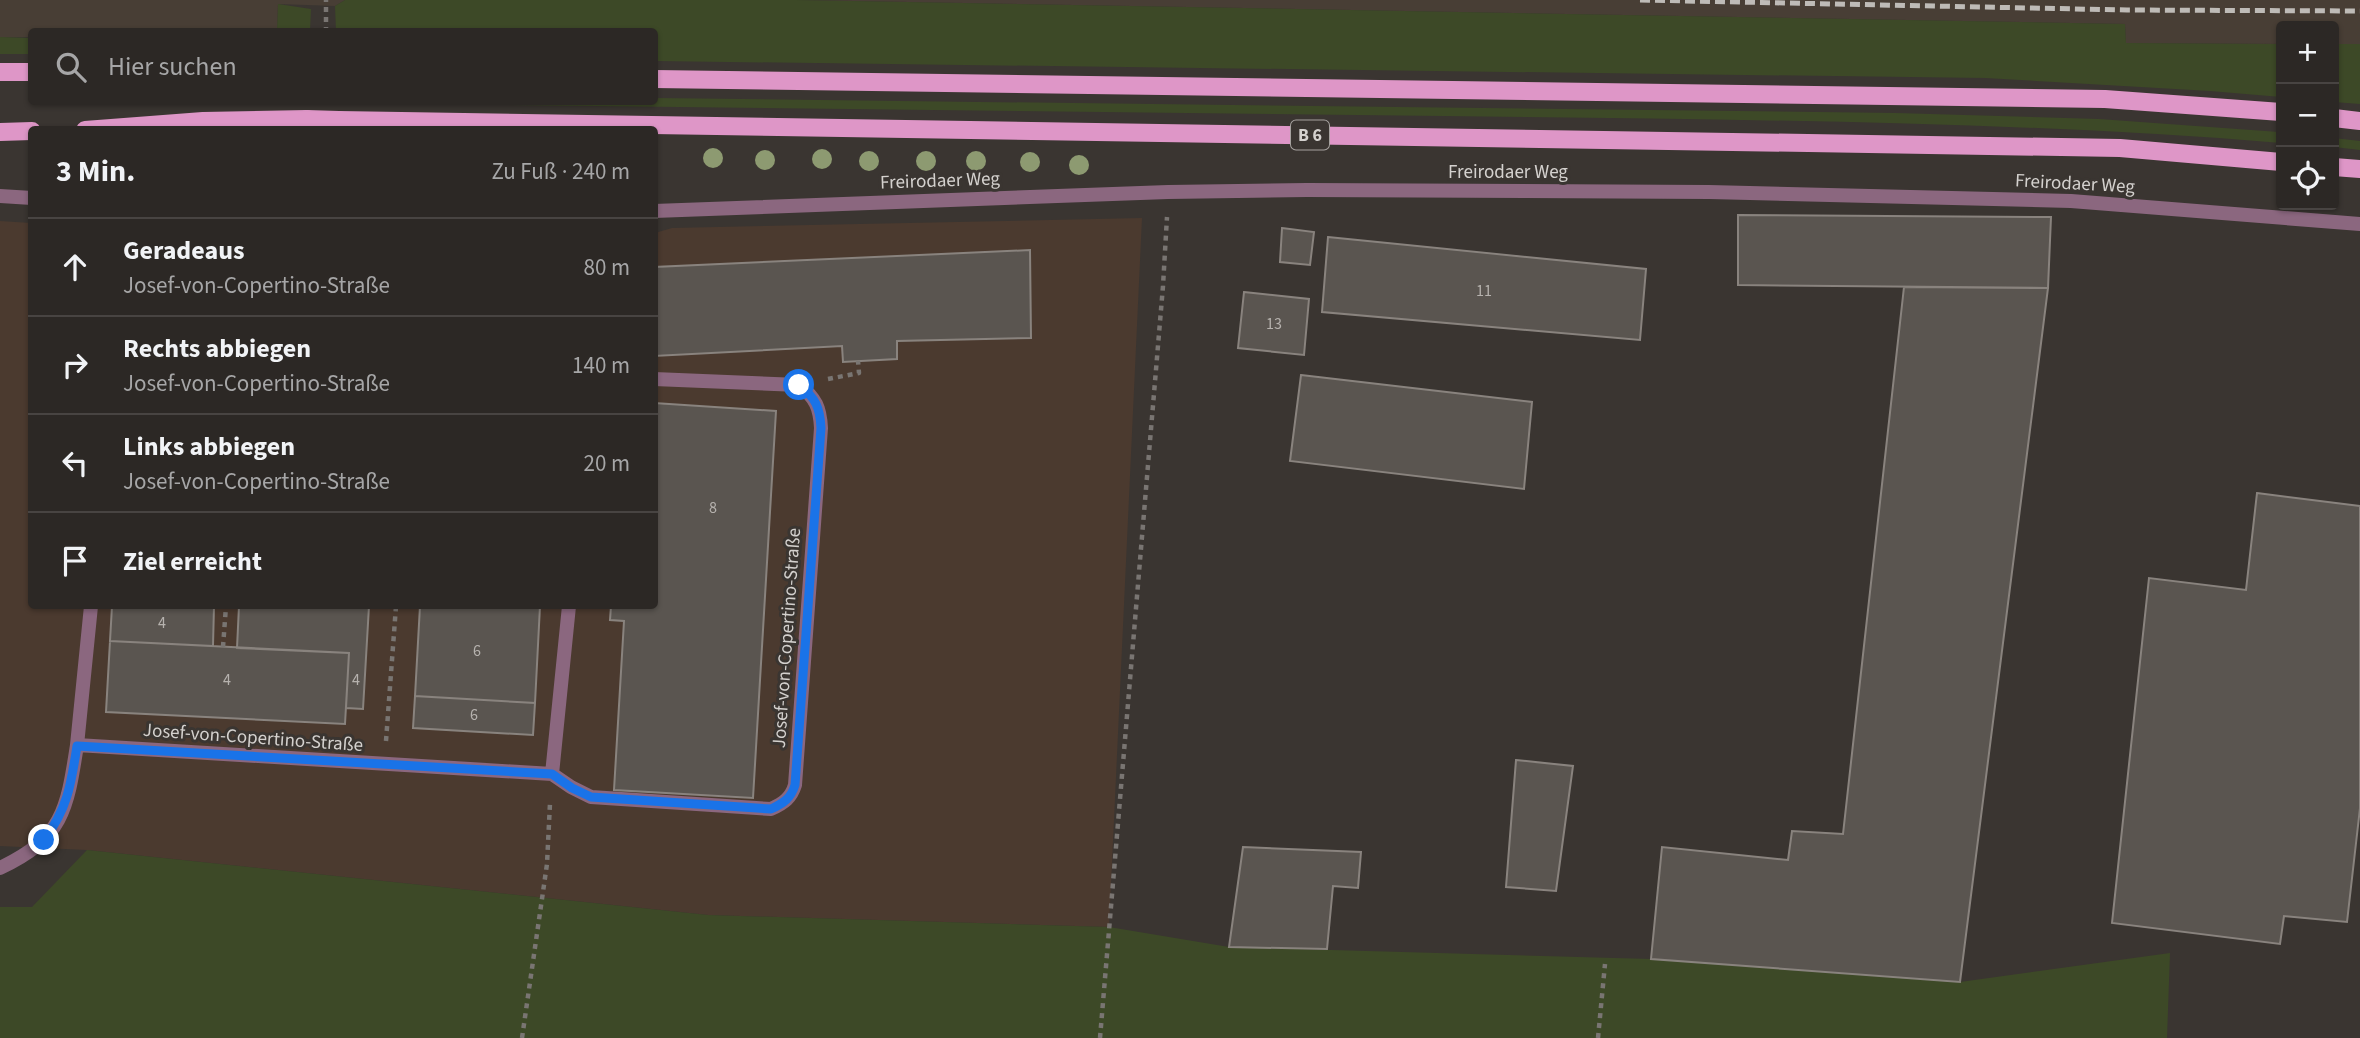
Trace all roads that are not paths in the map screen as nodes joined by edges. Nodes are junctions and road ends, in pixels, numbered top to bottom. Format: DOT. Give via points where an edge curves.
graph roads {
  1 [pos="0,72"];
  2 [pos="28,72"];
  3 [pos="658,79"];
  4 [pos="2276,112"];
  5 [pos="2339,119"];
  6 [pos="2360,121"];
  7 [pos="138,126"];
  8 [pos="28,131"];
  9 [pos="0,132"];
  10 [pos="2276,162"];
  11 [pos="2339,167"];
  12 [pos="2360,169"];
  13 [pos="0,196"];
  14 [pos="28,198"];
  15 [pos="658,211"];
  16 [pos="2360,224"];
  17 [pos="658,379"];
  18 [pos="91,609"];
  19 [pos="569,609"];
  20 [pos="77,746"];
  21 [pos="552,774"];
  22 [pos="0,868"];
  1 -- 2 [label="main road"];
  3 -- 4 [label="main road" via="2105,99"];
  5 -- 6 [label="main road"];
  7 -- 10 [label="main road, B 6, bridge" via="307,119 2106,148"];
  8 -- 9 [label="main road"];
  11 -- 12 [label="main road"];
  13 -- 14 [label="street"];
  15 -- 16 [label="street, Freirodaer Weg" via="1168,192 1695,192 2071,201"];
  17 -- 21 [label="street, Josef-von-Copertino-Straße" via="799,385 813,396 820,411 795,785 792,794 771,809 591,797"];
  18 -- 20 [label="street"];
  19 -- 21 [label="street"];
  20 -- 21 [label="street, Josef-von-Copertino-Straße"];
  20 -- 22 [label="street" via="59,820 24,857"];
}
